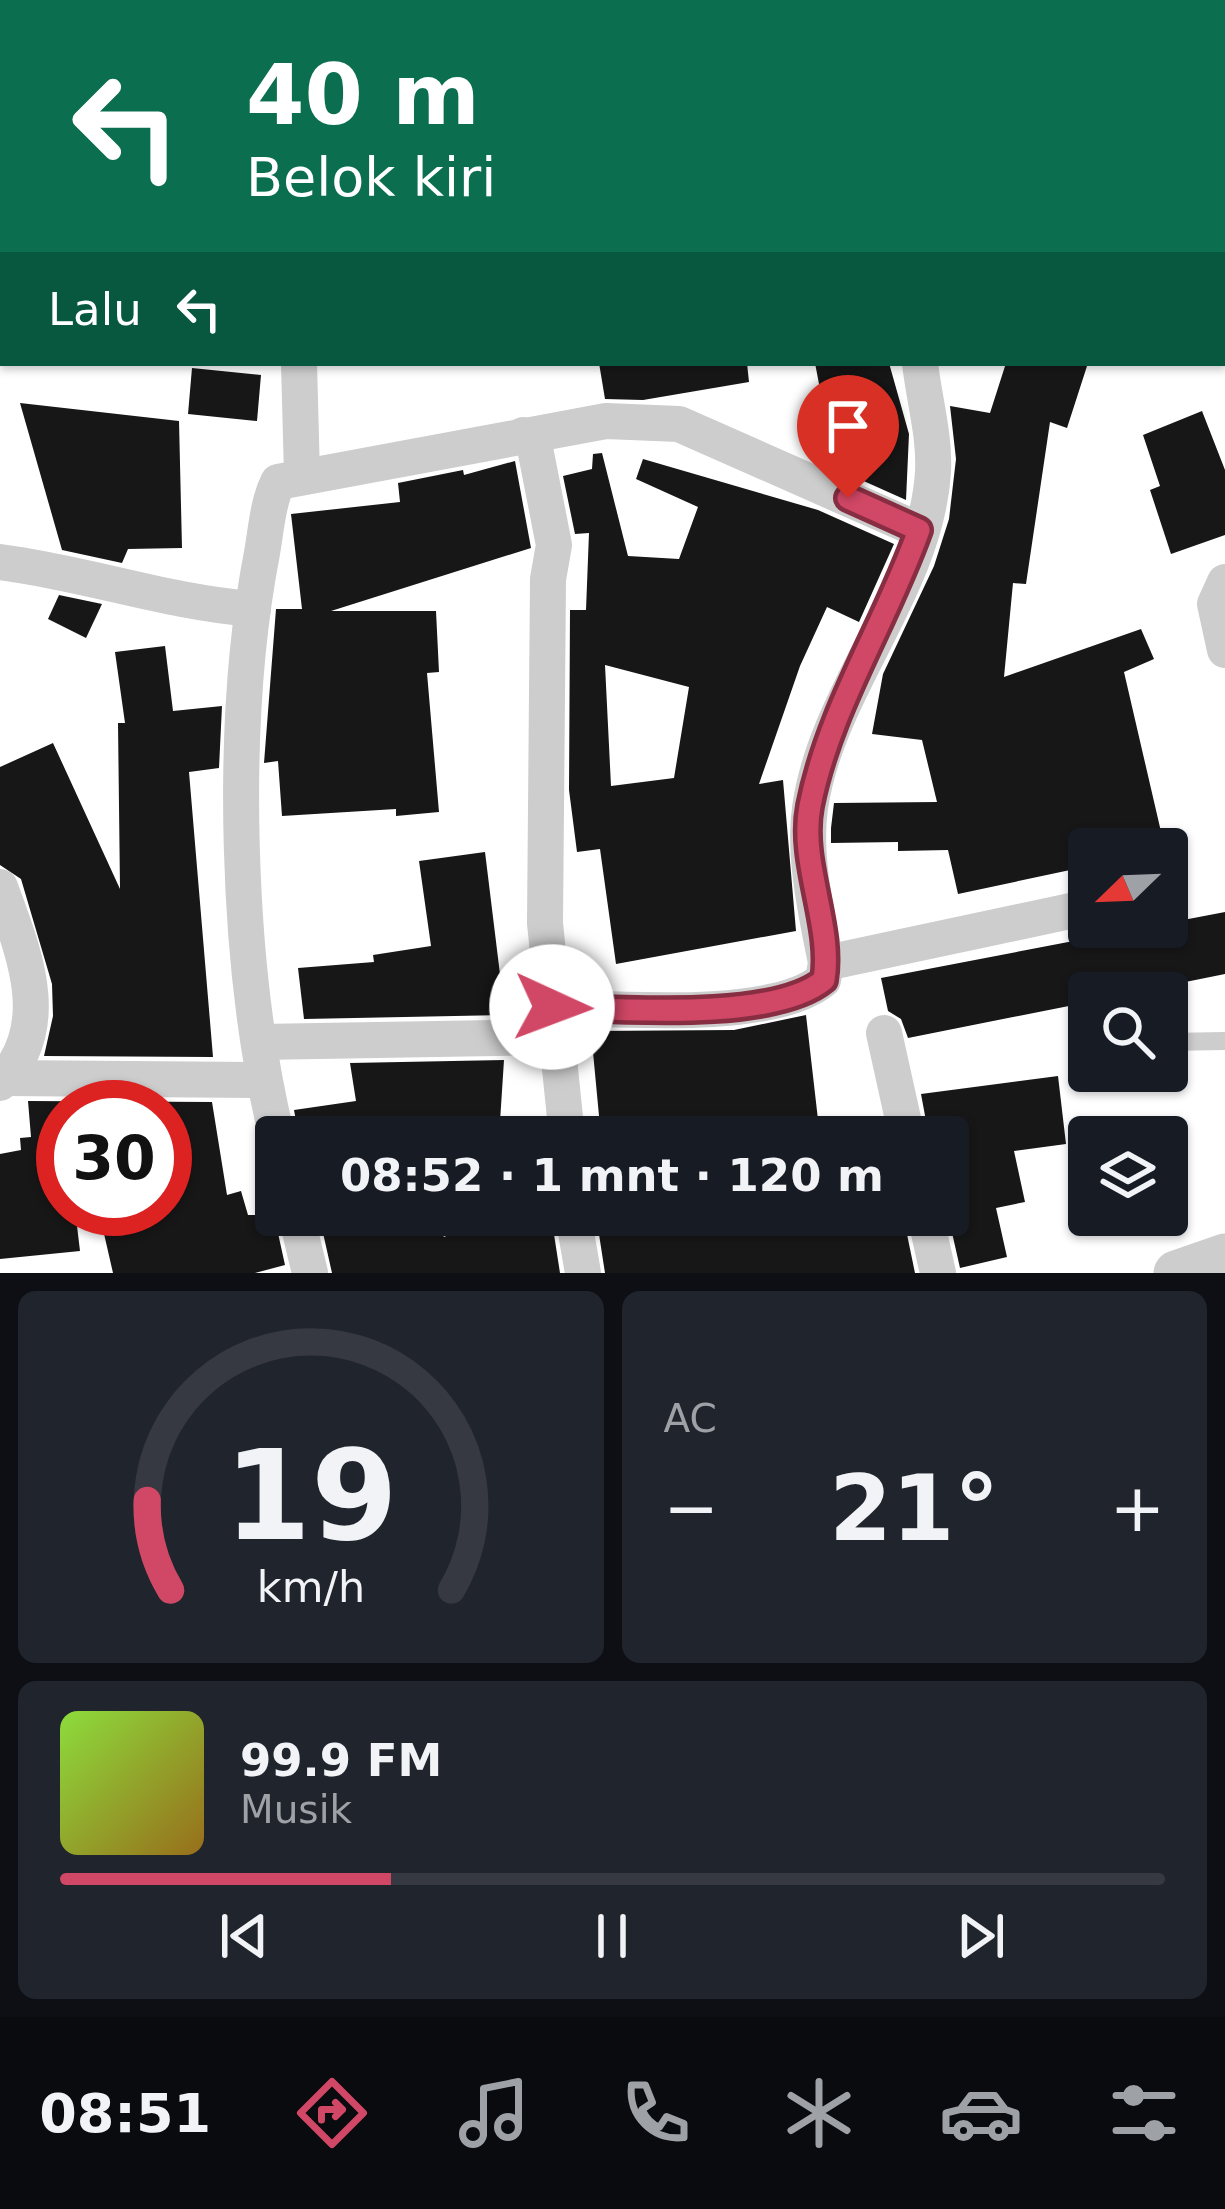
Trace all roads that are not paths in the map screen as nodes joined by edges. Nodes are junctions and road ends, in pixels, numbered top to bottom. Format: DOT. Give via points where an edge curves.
graph roads {
  1 [pos="299,366"];
  2 [pos="920,366"];
  3 [pos="524,435"];
  4 [pos="288,481"];
  5 [pos="919,530"];
  6 [pos="0,562"];
  7 [pos="1225,582"];
  8 [pos="253,608"];
  9 [pos="1225,650"];
  10 [pos="0,887"];
  11 [pos="1068,911"];
  12 [pos="826,963"];
  13 [pos="553,1022"];
  14 [pos="884,1033"];
  15 [pos="1225,1041"];
  16 [pos="259,1042"];
  17 [pos="1188,1042"];
  18 [pos="2,1080"];
  19 [pos="263,1080"];
  20 [pos="272,1116"];
  21 [pos="564,1116"];
  22 [pos="903,1116"];
  23 [pos="301,1236"];
  24 [pos="577,1236"];
  25 [pos="930,1236"];
  26 [pos="1225,1256"];
  27 [pos="310,1273"];
  28 [pos="583,1273"];
  29 [pos="938,1273"];
  30 [pos="1176,1273"];
  1 -- 4 [label="street"];
  2 -- 5 [label="street" via="933,474"];
  3 -- 4 [label="street"];
  3 -- 5 [label="street" via="607,422 679,424"];
  3 -- 13 [label="street" via="534,443 554,545 545,922"];
  4 -- 8 [label="street"];
  5 -- 12 [label="street" via="833,726 809,810"];
  6 -- 8 [label="street" via="64,570 141,594"];
  7 -- 9 [label="street" via="1215,604"];
  8 -- 16 [label="street" via="243,679 247,938"];
  10 -- 18 [label="street" via="28,966 33,1020 14,1070"];
  11 -- 12 [label="street"];
  12 -- 13 [label="street" via="824,980 782,1000"];
  13 -- 16 [label="street"];
  13 -- 21 [label="street"];
  14 -- 22 [label="street"];
  15 -- 17 [label="lane"];
  16 -- 19 [label="street"];
  18 -- 19 [label="street"];
  19 -- 20 [label="street"];
  23 -- 27 [label="street"];
  24 -- 28 [label="street"];
  25 -- 29 [label="street"];
  26 -- 30 [label="street"];
}
